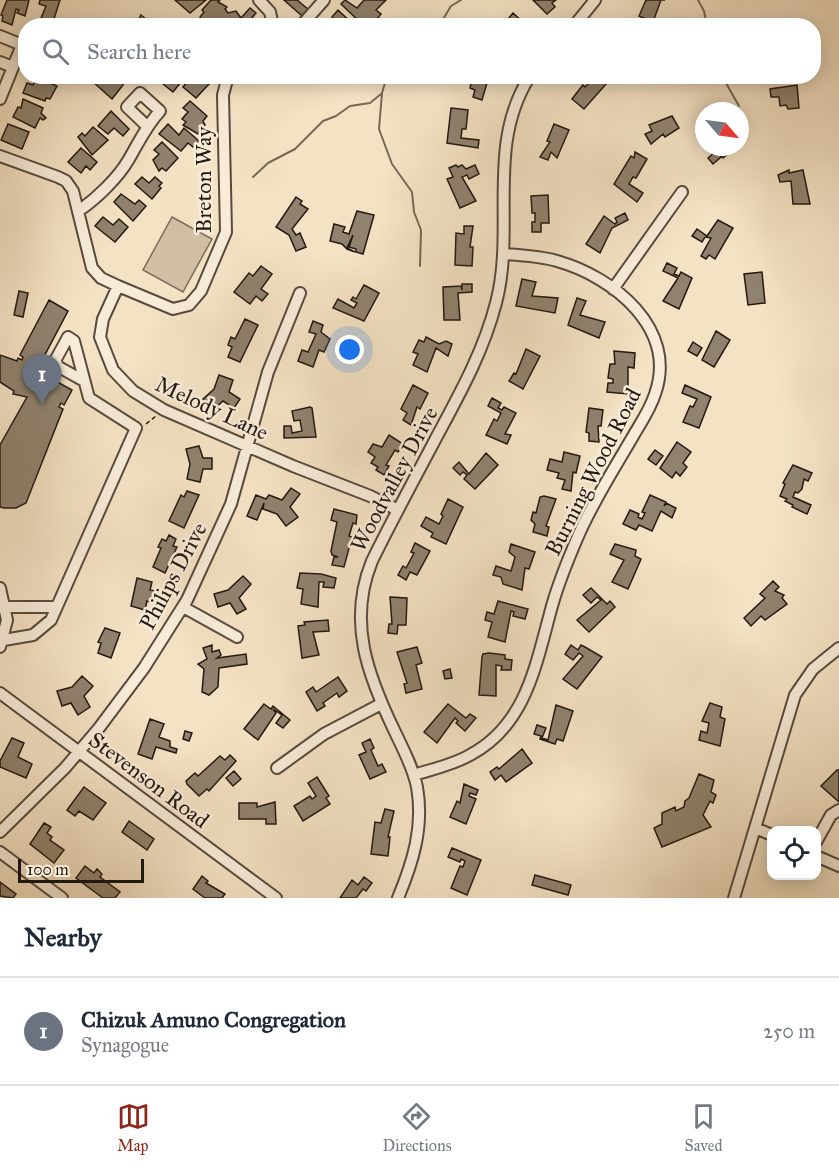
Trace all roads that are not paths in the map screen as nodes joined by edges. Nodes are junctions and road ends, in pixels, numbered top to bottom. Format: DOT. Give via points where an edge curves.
graph roads {
  1 [pos="260,0"];
  2 [pos="324,0"];
  3 [pos="595,0"];
  4 [pos="271,18"];
  5 [pos="308,18"];
  6 [pos="580,18"];
  7 [pos="0,36"];
  8 [pos="18,43"];
  9 [pos="18,55"];
  10 [pos="0,62"];
  11 [pos="13,68"];
  12 [pos="225,84"];
  13 [pos="526,84"];
  14 [pos="0,99"];
  15 [pos="147,126"];
  16 [pos="0,156"];
  17 [pos="682,192"];
  18 [pos="80,210"];
  19 [pos="503,254"];
  20 [pos="118,286"];
  21 [pos="613,289"];
  22 [pos="300,293"];
  23 [pos="84,381"];
  24 [pos="249,447"];
  25 [pos="398,510"];
  26 [pos="0,588"];
  27 [pos="6,607"];
  28 [pos="56,607"];
  29 [pos="183,608"];
  30 [pos="237,637"];
  31 [pos="2,644"];
  32 [pos="839,648"];
  33 [pos="0,693"];
  34 [pos="381,704"];
  35 [pos="79,752"];
  36 [pos="277,768"];
  37 [pos="414,775"];
  38 [pos="839,810"];
  39 [pos="755,828"];
  40 [pos="0,832"];
  41 [pos="767,833"];
  42 [pos="821,833"];
  43 [pos="0,852"];
  44 [pos="821,858"];
  45 [pos="839,866"];
  46 [pos="62,898"];
  47 [pos="276,898"];
  48 [pos="398,898"];
  49 [pos="734,898"];
  1 -- 4 [label="street"];
  2 -- 5 [label="street"];
  3 -- 6 [label="street"];
  7 -- 8 [label="street"];
  9 -- 11 [label="street"];
  10 -- 11 [label="street"];
  11 -- 14 [label="street"];
  12 -- 20 [label="street, Breton Way" via="222,95 226,231 201,291 189,305 173,309"];
  13 -- 19 [label="street, Woodvalley Drive" via="507,133"];
  15 -- 18 [label="street" via="128,161"];
  16 -- 18 [label="street" via="66,181"];
  17 -- 21 [label="street"];
  18 -- 20 [label="street" via="92,268 101,278"];
  19 -- 21 [label="street, Burning Wood Road" via="559,261"];
  19 -- 25 [label="street, Woodvalley Drive" via="497,299 480,353"];
  20 -- 24 [label="street, Melody Lane" via="100,337 113,370 133,391 164,410"];
  21 -- 37 [label="street, Burning Wood Road" via="640,313 655,336 660,365 655,394 573,549 534,676 521,705 499,734 470,756"];
  22 -- 24 [label="street, Philips Drive" via="268,372"];
  23 -- 28 [label="street" via="89,398 136,428"];
  24 -- 25 [label="street, Melody Lane"];
  24 -- 29 [label="street, Philips Drive" via="224,524"];
  25 -- 34 [label="street, Woodvalley Drive" via="366,575 360,608 364,658"];
  26 -- 27 [label="street"];
  27 -- 28 [label="street"];
  27 -- 31 [label="street"];
  28 -- 31 [label="street" via="41,630"];
  29 -- 30 [label="street"];
  29 -- 35 [label="street, Philips Drive" via="144,668"];
  32 -- 39 [label="street" via="818,664 795,695"];
  33 -- 35 [label="street, Stevenson Road"];
  34 -- 36 [label="street" via="324,734"];
  34 -- 37 [label="street, Woodvalley Drive"];
  35 -- 40 [label="street, Philips Drive"];
  35 -- 47 [label="street, Stevenson Road"];
  37 -- 48 [label="street, Woodvalley Drive" via="419,830"];
  38 -- 42 [label="street" via="831,815"];
  39 -- 41 [label="street"];
  39 -- 49 [label="street"];
  43 -- 46 [label="street"];
  44 -- 45 [label="street"];
}
